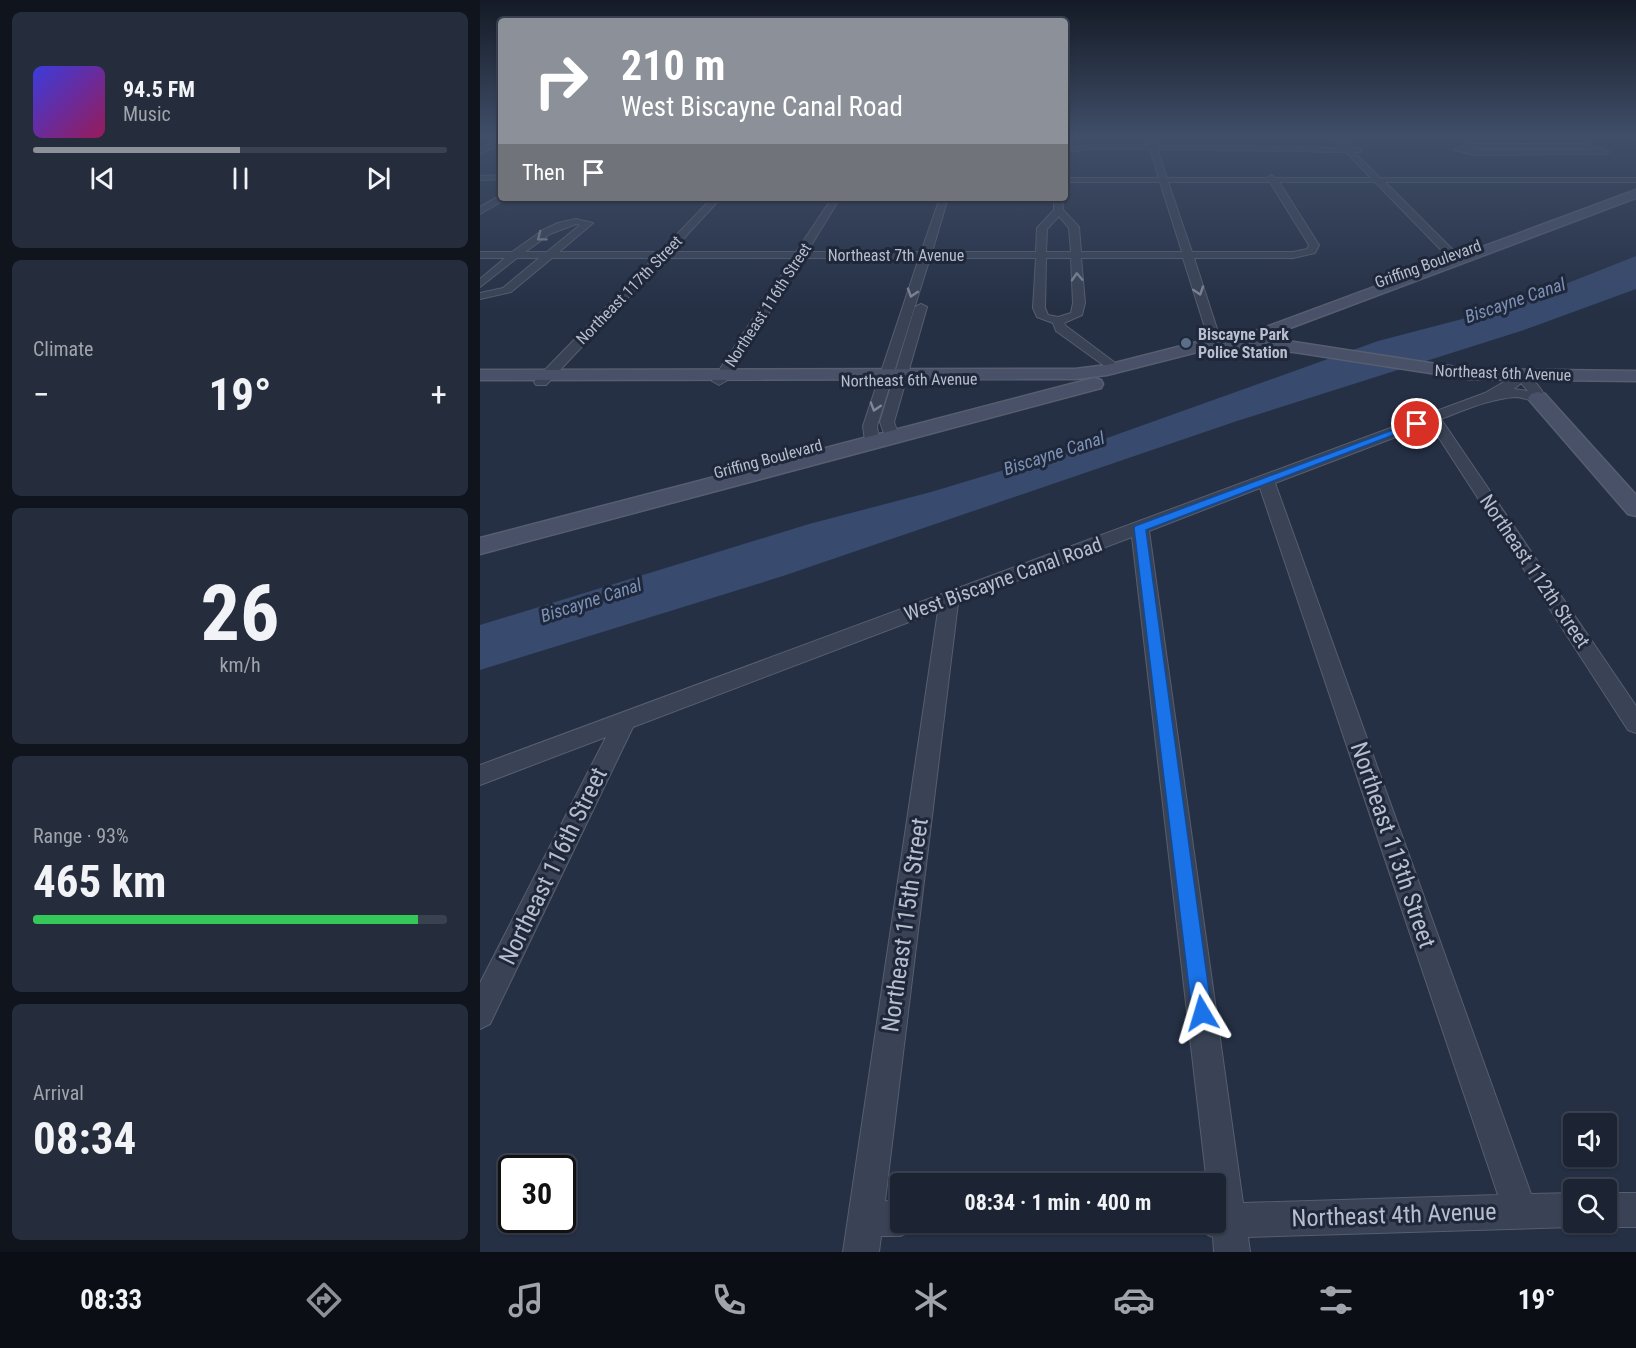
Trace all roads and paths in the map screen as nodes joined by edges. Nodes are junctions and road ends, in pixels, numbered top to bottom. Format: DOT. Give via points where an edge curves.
graph roads {
  1 [pos="1172,193"];
  2 [pos="1280,193"];
  3 [pos="1394,193"];
  4 [pos="498,194"];
  5 [pos="1628,194"];
  6 [pos="498,200"];
  7 [pos="714,201"];
  8 [pos="723,201"];
  9 [pos="834,201"];
  10 [pos="943,201"];
  11 [pos="952,201"];
  12 [pos="1058,201"];
  13 [pos="480,206"];
  14 [pos="480,211"];
  15 [pos="1059,211"];
  16 [pos="668,254"];
  17 [pos="480,255"];
  18 [pos="516,255"];
  19 [pos="551,255"];
  20 [pos="801,255"];
  21 [pos="931,255"];
  22 [pos="1040,255"];
  23 [pos="1076,255"];
  24 [pos="1193,255"];
  25 [pos="1458,256"];
  26 [pos="1206,277"];
  27 [pos="480,284"];
  28 [pos="1370,290"];
  29 [pos="480,296"];
  30 [pos="1058,321"];
  31 [pos="1281,326"];
  32 [pos="1230,337"];
  33 [pos="1306,348"];
  34 [pos="1335,355"];
  35 [pos="1114,372"];
  36 [pos="1456,373"];
  37 [pos="480,375"];
  38 [pos="1521,376"];
  39 [pos="1636,376"];
  40 [pos="893,377"];
  41 [pos="551,378"];
  42 [pos="722,378"];
  43 [pos="480,382"];
  44 [pos="1490,396"];
  45 [pos="1538,398"];
  46 [pos="1433,418"];
  47 [pos="880,435"];
  48 [pos="1266,481"];
  49 [pos="1636,509"];
  50 [pos="1140,528"];
  51 [pos="480,535"];
  52 [pos="480,546"];
  53 [pos="949,598"];
  54 [pos="626,719"];
  55 [pos="1636,724"];
  56 [pos="480,775"];
  57 [pos="480,1014"];
  58 [pos="1218,1173"];
  59 [pos="1520,1210"];
  60 [pos="1563,1210"];
  61 [pos="1617,1210"];
  62 [pos="1636,1210"];
  63 [pos="866,1218"];
  64 [pos="890,1219"];
  65 [pos="1226,1231"];
  66 [pos="861,1252"];
  1 -- 24 [label="street"];
  2 -- 24 [label="street, Northeast 7th Avenue" via="1314,245 1311,251 1293,255"];
  3 -- 25 [label="street" via="1448,251"];
  4 -- 13 [label="street"];
  5 -- 25 [label="street, Griffing Boulevard"];
  6 -- 14 [label="street"];
  7 -- 16 [label="street, Northeast 117th Street"];
  8 -- 16 [label="street, Northeast 117th Street"];
  9 -- 20 [label="street, Northeast 116th Street"];
  10 -- 21 [label="street"];
  11 -- 21 [label="street"];
  12 -- 15 [label="street"];
  15 -- 22 [label="street" via="1043,226"];
  15 -- 23 [label="street" via="1074,227"];
  16 -- 19 [label="street, Northeast 7th Avenue"];
  16 -- 20 [label="street, Northeast 7th Avenue"];
  16 -- 41 [label="street, Northeast 117th Street"];
  17 -- 18 [label="street, Northeast 7th Avenue"];
  18 -- 19 [label="street, Northeast 7th Avenue"];
  19 -- 18 [label="street, one-way" via="588,224 574,221 557,225"];
  18 -- 27 [label="street"];
  19 -- 29 [label="street" via="507,290"];
  20 -- 21 [label="street, Northeast 7th Avenue"];
  20 -- 42 [label="street, Northeast 116th Street"];
  21 -- 22 [label="street, Northeast 7th Avenue"];
  21 -- 40 [label="street"];
  22 -- 23 [label="street, Northeast 7th Avenue"];
  22 -- 30 [label="street" via="1040,311 1047,319"];
  23 -- 24 [label="street, Northeast 7th Avenue"];
  30 -- 23 [label="street, one-way" via="1078,312"];
  24 -- 26 [label="street"];
  24 -- 32 [label="street, one-way" via="1213,334"];
  25 -- 28 [label="street, Griffing Boulevard"];
  28 -- 31 [label="street, Griffing Boulevard"];
  28 -- 32 [label="street, Griffing Boulevard"];
  30 -- 35 [label="street" via="1060,328"];
  31 -- 32 [label="street, Griffing Boulevard"];
  31 -- 33 [label="street" via="1285,338"];
  32 -- 33 [label="street, Northeast 6th Avenue"];
  32 -- 34 [label="street, Northeast 6th Avenue" via="1258,351"];
  32 -- 35 [label="street, Northeast 6th Avenue"];
  33 -- 34 [label="street, Northeast 6th Avenue"];
  34 -- 36 [label="street, Northeast 6th Avenue"];
  35 -- 40 [label="street, Northeast 6th Avenue"];
  35 -- 40 [label="street, Northeast 6th Avenue" via="1080,380"];
  35 -- 47 [label="street, Griffing Boulevard" via="1107,381"];
  36 -- 38 [label="street, Northeast 6th Avenue"];
  36 -- 44 [label="street" via="1481,383"];
  37 -- 41 [label="street, Northeast 6th Avenue"];
  38 -- 39 [label="street, Northeast 6th Avenue"];
  38 -- 44 [label="street, West Biscayne Canal Road"];
  38 -- 45 [label="street"];
  40 -- 42 [label="street, Northeast 6th Avenue"];
  40 -- 47 [label="street"];
  41 -- 42 [label="street, Northeast 6th Avenue"];
  41 -- 43 [label="street, Northeast 6th Avenue"];
  44 -- 45 [label="street" via="1518,393"];
  44 -- 46 [label="street, West Biscayne Canal Road"];
  45 -- 49 [label="street"];
  46 -- 48 [label="street, West Biscayne Canal Road"];
  46 -- 55 [label="street, Northeast 112th Street"];
  47 -- 51 [label="street, Griffing Boulevard"];
  47 -- 52 [label="street, Griffing Boulevard"];
  48 -- 50 [label="street, West Biscayne Canal Road"];
  48 -- 59 [label="street, Northeast 113th Street"];
  50 -- 53 [label="street, West Biscayne Canal Road"];
  50 -- 58 [label="street"];
  53 -- 54 [label="street, West Biscayne Canal Road"];
  53 -- 63 [label="street, Northeast 115th Street"];
  54 -- 56 [label="street, West Biscayne Canal Road"];
  54 -- 57 [label="street, Northeast 116th Street"];
  59 -- 60 [label="street, Northeast 4th Avenue"];
  59 -- 65 [label="street, Northeast 4th Avenue"];
  61 -- 62 [label="street"];
  63 -- 64 [label="street"];
  63 -- 66 [label="street, Northeast 115th Street"];
}
